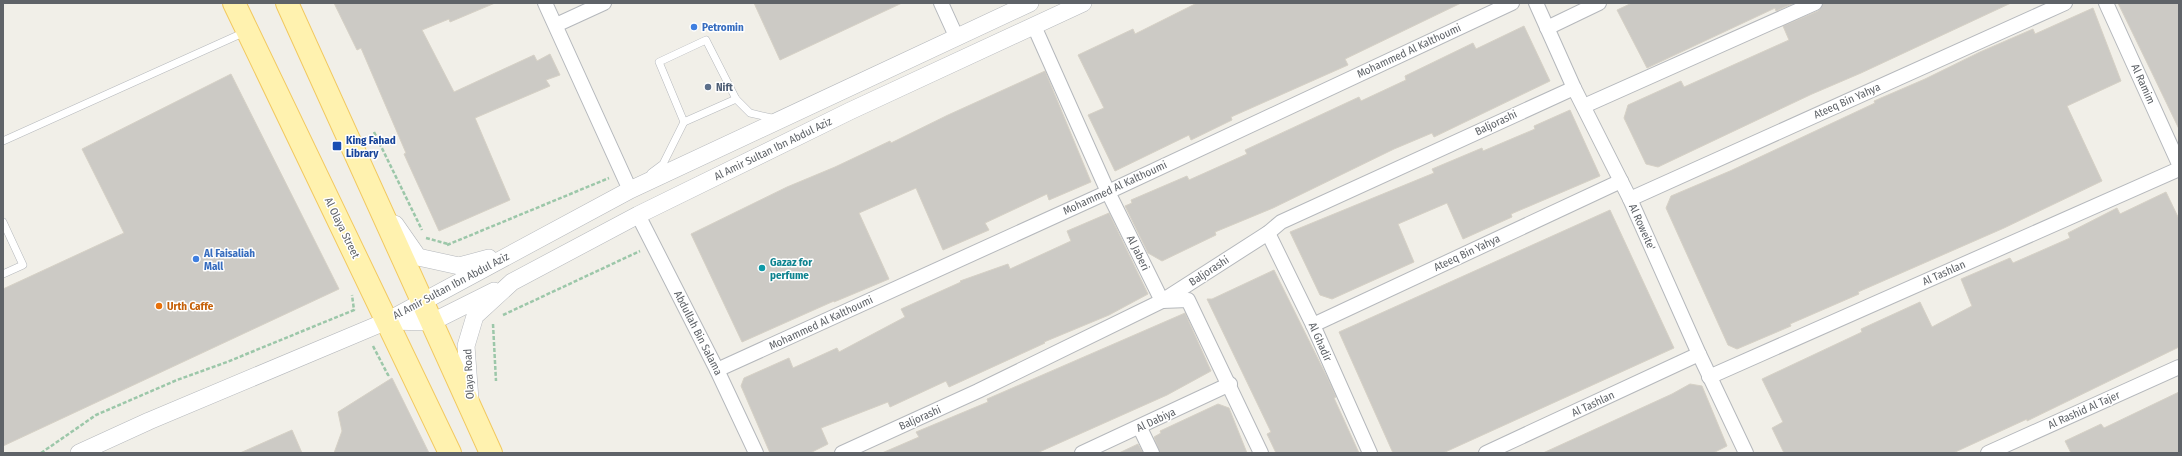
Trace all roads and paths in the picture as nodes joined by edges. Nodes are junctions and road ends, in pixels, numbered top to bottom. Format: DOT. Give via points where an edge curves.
graph roads {
  1 [pos="234,3"];
  2 [pos="287,3"];
  3 [pos="546,3"];
  4 [pos="604,3"];
  5 [pos="941,3"];
  6 [pos="1030,3"];
  7 [pos="1084,3"];
  8 [pos="1512,3"];
  9 [pos="1536,3"];
  10 [pos="1599,3"];
  11 [pos="1815,3"];
  12 [pos="2065,3"];
  13 [pos="2106,3"];
  14 [pos="556,25"];
  15 [pos="1034,26"];
  16 [pos="1547,28"];
  17 [pos="247,31"];
  18 [pos="956,36"];
  19 [pos="1574,88"];
  20 [pos="736,99"];
  21 [pos="1584,106"];
  22 [pos="782,120"];
  23 [pos="684,122"];
  24 [pos="374,132"];
  25 [pos="3,141"];
  26 [pos="2179,164"];
  27 [pos="2179,169"];
  28 [pos="622,173"];
  29 [pos="1621,181"];
  30 [pos="630,190"];
  31 [pos="1108,192"];
  32 [pos="1630,200"];
  33 [pos="379,202"];
  34 [pos="638,215"];
  35 [pos="3,222"];
  36 [pos="1268,233"];
  37 [pos="653,245"];
  38 [pos="515,252"];
  39 [pos="3,274"];
  40 [pos="512,282"];
  41 [pos="351,292"];
  42 [pos="424,300"];
  43 [pos="1162,301"];
  44 [pos="475,316"];
  45 [pos="500,317"];
  46 [pos="493,320"];
  47 [pos="388,321"];
  48 [pos="432,322"];
  49 [pos="1313,326"];
  50 [pos="371,342"];
  51 [pos="1699,354"];
  52 [pos="2179,367"];
  53 [pos="717,370"];
  54 [pos="388,375"];
  55 [pos="1709,377"];
  56 [pos="496,381"];
  57 [pos="1230,384"];
  58 [pos="471,410"];
  59 [pos="1140,428"];
  60 [pos="84,452"];
  61 [pos="41,453"];
  62 [pos="450,453"];
  63 [pos="491,453"];
  64 [pos="756,453"];
  65 [pos="842,453"];
  66 [pos="1082,453"];
  67 [pos="1152,453"];
  68 [pos="1261,453"];
  69 [pos="1370,453"];
  70 [pos="1486,453"];
  71 [pos="1746,453"];
  72 [pos="1988,453"];
  1 -- 17 [label="main road, Al Olaya Street"];
  2 -- 33 [label="main road"];
  3 -- 14 [label="street"];
  4 -- 14 [label="street"];
  5 -- 18 [label="street"];
  6 -- 18 [label="street, Al Amir Sultan Ibn Abdul Aziz"];
  7 -- 15 [label="street, Al Amir Sultan Ibn Abdul Aziz"];
  8 -- 31 [label="street, Mohammed Al Kalthoumi"];
  9 -- 16 [label="street, Al Roweite'"];
  10 -- 16 [label="street"];
  11 -- 21 [label="street"];
  12 -- 32 [label="street, Ateeq Bin Yahya"];
  13 -- 26 [label="street, Al Ramim"];
  14 -- 28 [label="street"];
  15 -- 31 [label="street, Al Jaberi"];
  15 -- 34 [label="street, Al Amir Sultan Ibn Abdul Aziz" via="850,111"];
  16 -- 19 [label="street, Al Roweite'"];
  17 -- 25 [label="lane"];
  17 -- 47 [label="main road, Al Olaya Street"];
  18 -- 22 [label="street, Al Amir Sultan Ibn Abdul Aziz"];
  19 -- 21 [label="street, Al Roweite'"];
  19 -- 36 [label="street, Baljorashi" via="1281,222"];
  20 -- 22 [label="lane" via="750,113"];
  20 -- 23 [label="lane"];
  20 -- 23 [label="lane" via="706,40 659,62"];
  21 -- 29 [label="street, Al Roweite'"];
  22 -- 30 [label="street, Al Amir Sultan Ibn Abdul Aziz"];
  23 -- 30 [label="lane" via="663,164"];
  24 -- 28 [label="path" via="426,238 449,244"];
  27 -- 55 [label="street, Al Tashlan"];
  28 -- 30 [label="street"];
  29 -- 32 [label="street, Al Roweite'"];
  29 -- 49 [label="street, Ateeq Bin Yahya"];
  30 -- 38 [label="street, Al Amir Sultan Ibn Abdul Aziz"];
  31 -- 43 [label="street, Al Jaberi"];
  31 -- 53 [label="street, Mohammed Al Kalthoumi"];
  32 -- 51 [label="street, Al Roweite'"];
  33 -- 38 [label="street, Al Amir Sultan Ibn Abdul Aziz" via="418,257 459,266"];
  33 -- 42 [label="main road"];
  34 -- 37 [label="street, Abdullah Bin Salama"];
  34 -- 40 [label="street, Al Amir Sultan Ibn Abdul Aziz"];
  35 -- 39 [label="lane" via="23,265"];
  36 -- 43 [label="street, Baljorashi"];
  36 -- 49 [label="street, Al Ghadir"];
  37 -- 45 [label="path"];
  37 -- 53 [label="street, Abdullah Bin Salama"];
  38 -- 42 [label="street, Al Amir Sultan Ibn Abdul Aziz"];
  40 -- 44 [label="street, Al Amir Sultan Ibn Abdul Aziz"];
  40 -- 48 [label="street"];
  41 -- 61 [label="path" via="354,310 96,415"];
  42 -- 47 [label="street, Al Amir Sultan Ibn Abdul Aziz"];
  42 -- 48 [label="main road"];
  43 -- 57 [label="street" via="1188,300"];
  43 -- 65 [label="street, Baljorashi" via="978,391"];
  44 -- 58 [label="street, Olaya Road" via="466,346"];
  46 -- 56 [label="path"];
  47 -- 48 [label="street"];
  47 -- 60 [label="street, Al Amir Sultan Ibn Abdul Aziz" via="149,421"];
  47 -- 62 [label="main road, Al Olaya Street"];
  48 -- 58 [label="main road"];
  49 -- 69 [label="street, Al Ghadir"];
  50 -- 54 [label="path"];
  51 -- 55 [label="street, Al Roweite'"];
  51 -- 70 [label="street, Al Tashlan"];
  52 -- 72 [label="street, Al Rashid Al Tajer"];
  53 -- 64 [label="street, Abdullah Bin Salama"];
  55 -- 71 [label="street, Al Roweite'"];
  57 -- 59 [label="street, Al Dabiya"];
  57 -- 68 [label="street"];
  58 -- 63 [label="main road"];
  59 -- 66 [label="street, Al Dabiya"];
  59 -- 67 [label="street"];
}
